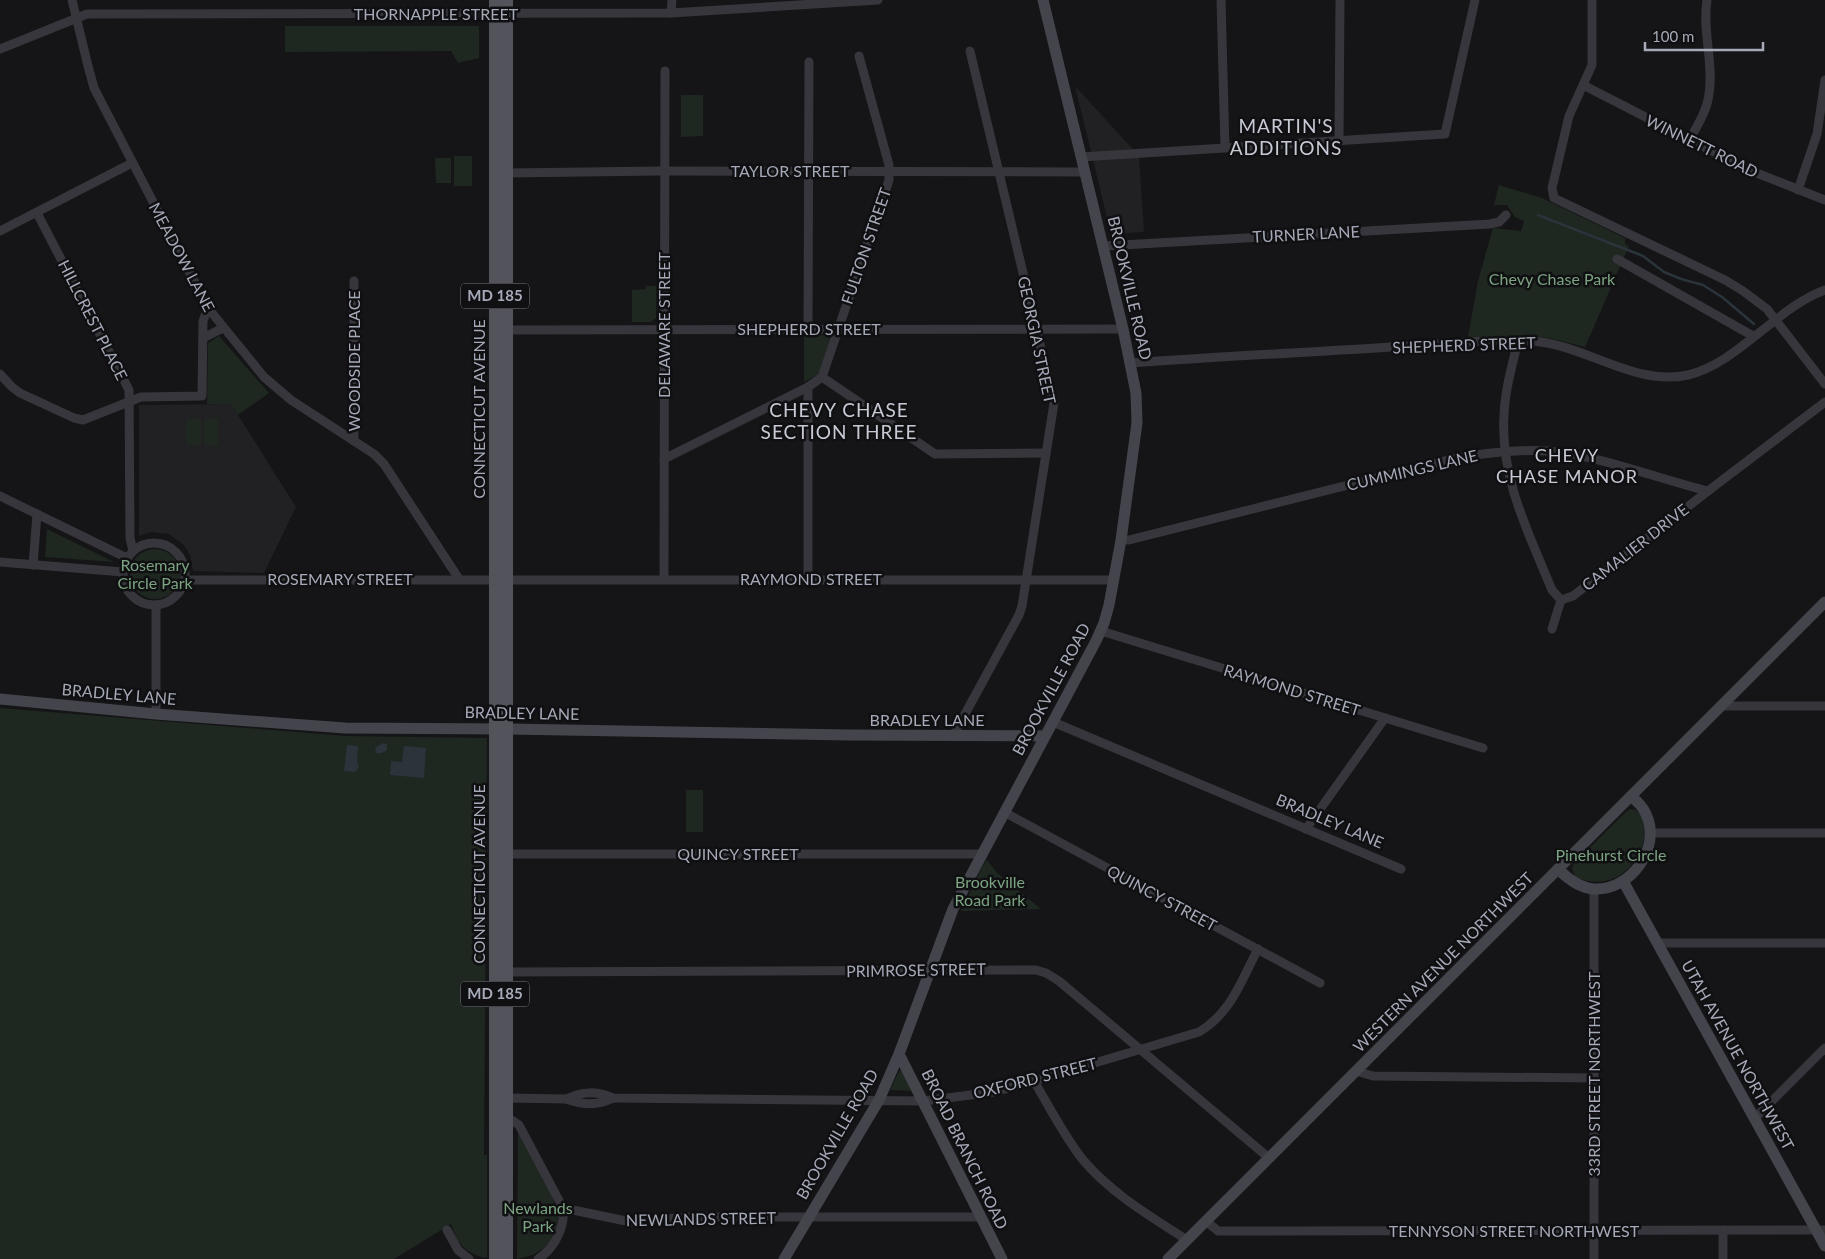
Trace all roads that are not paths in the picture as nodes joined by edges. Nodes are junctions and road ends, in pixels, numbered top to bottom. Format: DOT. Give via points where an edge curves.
graph roads {
  1 [pos="72,0"];
  2 [pos="495,0"];
  3 [pos="507,0"];
  4 [pos="672,0"];
  5 [pos="878,0"];
  6 [pos="1043,0"];
  7 [pos="1221,0"];
  8 [pos="1340,0"];
  9 [pos="1475,0"];
  10 [pos="1592,0"];
  11 [pos="1707,0"];
  12 [pos="857,1"];
  13 [pos="671,13"];
  14 [pos="501,14"];
  15 [pos="77,18"];
  16 [pos="0,49"];
  17 [pos="970,51"];
  18 [pos="859,56"];
  19 [pos="809,62"];
  20 [pos="665,71"];
  21 [pos="1825,80"];
  22 [pos="1583,85"];
  23 [pos="1339,141"];
  24 [pos="1689,141"];
  25 [pos="1225,147"];
  26 [pos="1081,157"];
  27 [pos="132,163"];
  28 [pos="664,171"];
  29 [pos="808,171"];
  30 [pos="890,172"];
  31 [pos="998,172"];
  32 [pos="1084,172"];
  33 [pos="501,173"];
  34 [pos="1798,190"];
  35 [pos="1825,200"];
  36 [pos="37,213"];
  37 [pos="1506,215"];
  38 [pos="1,229"];
  39 [pos="1104,246"];
  40 [pos="1617,260"];
  41 [pos="354,281"];
  42 [pos="1825,290"];
  43 [pos="208,308"];
  44 [pos="1776,320"];
  45 [pos="223,328"];
  46 [pos="1036,328"];
  47 [pos="664,329"];
  48 [pos="808,329"];
  49 [pos="838,329"];
  50 [pos="1124,329"];
  51 [pos="501,330"];
  52 [pos="1753,336"];
  53 [pos="203,338"];
  54 [pos="1518,341"];
  55 [pos="1131,362"];
  56 [pos="0,374"];
  57 [pos="822,377"];
  58 [pos="1825,384"];
  59 [pos="808,387"];
  60 [pos="130,400"];
  61 [pos="1825,402"];
  62 [pos="354,441"];
  63 [pos="1506,452"];
  64 [pos="1046,453"];
  65 [pos="664,459"];
  66 [pos="1708,491"];
  67 [pos="0,496"];
  68 [pos="37,514"];
  69 [pos="1121,540"];
  70 [pos="130,554"];
  71 [pos="0,562"];
  72 [pos="33,565"];
  73 [pos="123,572"];
  74 [pos="459,579"];
  75 [pos="501,579"];
  76 [pos="664,579"];
  77 [pos="808,579"];
  78 [pos="1026,579"];
  79 [pos="185,580"];
  80 [pos="1114,580"];
  81 [pos="1561,600"];
  82 [pos="1825,602"];
  83 [pos="156,605"];
  84 [pos="1552,629"];
  85 [pos="1101,631"];
  86 [pos="0,700"];
  87 [pos="1722,706"];
  88 [pos="1825,706"];
  89 [pos="156,714"];
  90 [pos="1385,718"];
  91 [pos="1053,722"];
  92 [pos="501,729"];
  93 [pos="953,736"];
  94 [pos="1045,736"];
  95 [pos="1483,748"];
  96 [pos="1631,796"];
  97 [pos="1004,812"];
  98 [pos="1306,829"];
  99 [pos="1651,833"];
  100 [pos="1825,833"];
  101 [pos="501,854"];
  102 [pos="982,854"];
  103 [pos="1401,869"];
  104 [pos="1558,869"];
  105 [pos="1623,881"];
  106 [pos="1594,889"];
  107 [pos="1658,943"];
  108 [pos="1825,943"];
  109 [pos="1258,949"];
  110 [pos="929,971"];
  111 [pos="501,972"];
  112 [pos="1320,983"];
  113 [pos="1825,1048"];
  114 [pos="1140,1050"];
  115 [pos="899,1054"];
  116 [pos="1356,1071"];
  117 [pos="1594,1078"];
  118 [pos="1034,1081"];
  119 [pos="501,1098"];
  120 [pos="879,1100"];
  121 [pos="923,1100"];
  122 [pos="507,1117"];
  123 [pos="1754,1119"];
  124 [pos="1269,1158"];
  125 [pos="563,1208"];
  126 [pos="980,1217"];
  127 [pos="808,1218"];
  128 [pos="1206,1221"];
  129 [pos="447,1230"];
  130 [pos="1594,1230"];
  131 [pos="1723,1230"];
  132 [pos="1821,1230"];
  133 [pos="1187,1240"];
  134 [pos="1825,1246"];
  135 [pos="469,1259"];
  136 [pos="495,1259"];
  137 [pos="507,1259"];
  138 [pos="538,1259"];
  139 [pos="784,1259"];
  140 [pos="1002,1259"];
  141 [pos="1168,1259"];
  142 [pos="1594,1259"];
  143 [pos="1723,1259"];
  1 -- 15 [label="street, MEADOW LANE"];
  2 -- 14 [label="main road, CONNECTICUT AVENUE / MD 185"];
  3 -- 14 [label="main road, CONNECTICUT AVENUE / MD 185"];
  4 -- 13 [label="street"];
  5 -- 12 [label="street, THORNAPPLE STREET"];
  6 -- 26 [label="street, BROOKVILLE ROAD"];
  7 -- 25 [label="street"];
  8 -- 23 [label="street"];
  9 -- 23 [label="street" via="1445,134"];
  10 -- 22 [label="street" via="1592,65"];
  11 -- 24 [label="street" via="1709,94"];
  12 -- 13 [label="street, THORNAPPLE STREET"];
  13 -- 14 [label="street, THORNAPPLE STREET"];
  14 -- 15 [label="street, THORNAPPLE STREET" via="87,14"];
  14 -- 33 [label="main road, CONNECTICUT AVENUE / MD 185"];
  15 -- 16 [label="street, THORNAPPLE STREET"];
  15 -- 27 [label="street, MEADOW LANE" via="94,88"];
  17 -- 31 [label="street, GEORGIA STREET"];
  18 -- 30 [label="street, FULTON STREET"];
  19 -- 29 [label="street"];
  20 -- 28 [label="street, DELAWARE STREET"];
  21 -- 34 [label="street" via="1817,134"];
  22 -- 24 [label="street, WINNETT ROAD"];
  22 -- 44 [label="street" via="1564,132 1552,194 1554,198 1725,280 1767,309"];
  23 -- 25 [label="street"];
  24 -- 34 [label="street, WINNETT ROAD"];
  25 -- 26 [label="street"];
  26 -- 32 [label="street, BROOKVILLE ROAD"];
  27 -- 36 [label="street"];
  27 -- 43 [label="street, MEADOW LANE"];
  28 -- 29 [label="street, TAYLOR STREET"];
  28 -- 33 [label="street, TAYLOR STREET"];
  28 -- 47 [label="street, DELAWARE STREET"];
  29 -- 30 [label="street, TAYLOR STREET"];
  29 -- 48 [label="street"];
  30 -- 31 [label="street, TAYLOR STREET"];
  30 -- 49 [label="street, FULTON STREET" via="890,180"];
  31 -- 32 [label="street, TAYLOR STREET"];
  31 -- 46 [label="street, GEORGIA STREET"];
  32 -- 39 [label="street, BROOKVILLE ROAD"];
  33 -- 51 [label="main road, CONNECTICUT AVENUE / MD 185"];
  34 -- 35 [label="street, WINNETT ROAD"];
  36 -- 38 [label="street"];
  36 -- 60 [label="street, HILLCREST PLACE" via="129,390"];
  37 -- 39 [label="street, TURNER LANE" via="1499,222 1490,224"];
  39 -- 50 [label="street, BROOKVILLE ROAD"];
  40 -- 52 [label="street"];
  41 -- 62 [label="street, WOODSIDE PLACE"];
  42 -- 44 [label="street, SHEPHERD STREET" via="1794,306"];
  43 -- 45 [label="street, MEADOW LANE"];
  43 -- 53 [label="street" via="203,321"];
  44 -- 52 [label="street, SHEPHERD STREET"];
  44 -- 58 [label="street"];
  45 -- 53 [label="street"];
  45 -- 62 [label="street, MEADOW LANE" via="264,377 291,400"];
  46 -- 49 [label="street, SHEPHERD STREET"];
  46 -- 50 [label="street, SHEPHERD STREET"];
  46 -- 64 [label="street, GEORGIA STREET" via="1054,403"];
  47 -- 48 [label="street, SHEPHERD STREET"];
  47 -- 51 [label="street, SHEPHERD STREET"];
  47 -- 65 [label="street, DELAWARE STREET"];
  48 -- 49 [label="street, SHEPHERD STREET"];
  49 -- 57 [label="street, FULTON STREET"];
  50 -- 55 [label="street, BROOKVILLE ROAD"];
  51 -- 75 [label="main road, CONNECTICUT AVENUE / MD 185"];
  52 -- 54 [label="street, SHEPHERD STREET" via="1709,367 1689,374 1662,377 1639,374 1571,348"];
  53 -- 60 [label="street" via="202,396"];
  54 -- 55 [label="street, SHEPHERD STREET"];
  54 -- 63 [label="street" via="1506,395"];
  55 -- 69 [label="street, BROOKVILLE ROAD" via="1137,423"];
  56 -- 60 [label="street" via="20,392 78,419 90,418"];
  57 -- 59 [label="street"];
  57 -- 64 [label="street" via="935,454"];
  59 -- 65 [label="street"];
  59 -- 77 [label="street"];
  60 -- 70 [label="street, HILLCREST PLACE"];
  61 -- 66 [label="street"];
  62 -- 74 [label="street, MEADOW LANE" via="374,454 389,471"];
  63 -- 66 [label="street, CUMMINGS LANE" via="1547,451 1594,459"];
  63 -- 69 [label="street, CUMMINGS LANE" via="1456,458"];
  63 -- 81 [label="street" via="1516,504 1552,590"];
  64 -- 78 [label="street, GEORGIA STREET"];
  65 -- 76 [label="street, DELAWARE STREET"];
  66 -- 81 [label="street, CAMALIER DRIVE" via="1573,596"];
  67 -- 68 [label="street"];
  68 -- 70 [label="street"];
  68 -- 72 [label="street"];
  69 -- 80 [label="street, BROOKVILLE ROAD"];
  70 -- 73 [label="street"];
  70 -- 79 [label="street" via="150,543 170,546 183,561"];
  71 -- 72 [label="street"];
  72 -- 73 [label="street"];
  73 -- 83 [label="street" via="128,592 145,604"];
  74 -- 75 [label="street, ROSEMARY STREET"];
  74 -- 79 [label="street, ROSEMARY STREET"];
  75 -- 76 [label="street, RAYMOND STREET"];
  75 -- 92 [label="main road, CONNECTICUT AVENUE / MD 185"];
  76 -- 77 [label="street, RAYMOND STREET"];
  77 -- 78 [label="street, RAYMOND STREET"];
  78 -- 80 [label="street, RAYMOND STREET"];
  78 -- 93 [label="street, GEORGIA STREET" via="1019,615"];
  79 -- 83 [label="street" via="175,598"];
  80 -- 85 [label="street, BROOKVILLE ROAD"];
  81 -- 84 [label="street"];
  82 -- 87 [label="street, WESTERN AVENUE NORTHWEST"];
  83 -- 89 [label="street"];
  85 -- 90 [label="street, RAYMOND STREET"];
  85 -- 91 [label="street, BROOKVILLE ROAD"];
  86 -- 89 [label="street, BRADLEY LANE"];
  87 -- 88 [label="street"];
  87 -- 96 [label="street, WESTERN AVENUE NORTHWEST"];
  89 -- 92 [label="street, BRADLEY LANE" via="345,728"];
  90 -- 95 [label="street, RAYMOND STREET"];
  90 -- 98 [label="street"];
  91 -- 94 [label="street, BROOKVILLE ROAD"];
  91 -- 98 [label="street, BRADLEY LANE"];
  92 -- 93 [label="street, BRADLEY LANE"];
  92 -- 101 [label="main road, CONNECTICUT AVENUE / MD 185"];
  93 -- 94 [label="street, BRADLEY LANE"];
  94 -- 97 [label="street, BROOKVILLE ROAD"];
  96 -- 99 [label="street" via="1646,814"];
  96 -- 104 [label="street, WESTERN AVENUE NORTHWEST"];
  97 -- 102 [label="street, BROOKVILLE ROAD"];
  97 -- 109 [label="street, QUINCY STREET"];
  98 -- 103 [label="street, BRADLEY LANE"];
  99 -- 100 [label="street"];
  99 -- 105 [label="street" via="1642,860"];
  101 -- 102 [label="street, QUINCY STREET"];
  101 -- 111 [label="main road, CONNECTICUT AVENUE / MD 185"];
  102 -- 110 [label="street, BROOKVILLE ROAD" via="949,917"];
  104 -- 106 [label="street" via="1572,882"];
  104 -- 116 [label="street, WESTERN AVENUE NORTHWEST"];
  105 -- 106 [label="street"];
  105 -- 107 [label="street, UTAH AVENUE NORTHWEST"];
  106 -- 117 [label="street, 33RD STREET NORTHWEST"];
  107 -- 108 [label="street"];
  107 -- 123 [label="street, UTAH AVENUE NORTHWEST"];
  109 -- 112 [label="street, QUINCY STREET"];
  109 -- 114 [label="street, OXFORD STREET" via="1228,1006 1215,1021 1199,1032"];
  110 -- 111 [label="street, PRIMROSE STREET"];
  110 -- 114 [label="street, PRIMROSE STREET" via="1026,968 1046,973"];
  110 -- 115 [label="street, BROOKVILLE ROAD"];
  111 -- 119 [label="main road, CONNECTICUT AVENUE / MD 185"];
  113 -- 123 [label="street"];
  114 -- 118 [label="street, OXFORD STREET"];
  114 -- 124 [label="street, PRIMROSE STREET"];
  115 -- 120 [label="street, BROOKVILLE ROAD"];
  115 -- 121 [label="street, BROAD BRANCH ROAD"];
  116 -- 117 [label="street" via="1373,1076"];
  116 -- 124 [label="street, WESTERN AVENUE NORTHWEST"];
  117 -- 130 [label="street, 33RD STREET NORTHWEST"];
  118 -- 121 [label="street, OXFORD STREET" via="987,1093"];
  118 -- 133 [label="street" via="1070,1142 1096,1174 1128,1201"];
  119 -- 120 [label="street, OXFORD STREET" via="566,1099 594,1092 613,1098"];
  119 -- 122 [label="main road, CONNECTICUT AVENUE / MD 185"];
  119 -- 136 [label="main road, CONNECTICUT AVENUE / MD 185"];
  120 -- 121 [label="street, OXFORD STREET"];
  120 -- 127 [label="street, BROOKVILLE ROAD"];
  121 -- 126 [label="street, BROAD BRANCH ROAD"];
  122 -- 125 [label="street" via="520,1125"];
  122 -- 137 [label="main road, CONNECTICUT AVENUE / MD 185"];
  123 -- 132 [label="street, UTAH AVENUE NORTHWEST"];
  124 -- 128 [label="street, WESTERN AVENUE NORTHWEST"];
  125 -- 127 [label="street, NEWLANDS STREET" via="631,1222 686,1217"];
  125 -- 138 [label="street" via="563,1222 557,1237 547,1253"];
  126 -- 127 [label="street, NEWLANDS STREET"];
  126 -- 140 [label="street, BROAD BRANCH ROAD"];
  127 -- 139 [label="street, BROOKVILLE ROAD"];
  128 -- 130 [label="street, TENNYSON STREET NORTHWEST" via="1218,1231"];
  128 -- 133 [label="street, WESTERN AVENUE NORTHWEST"];
  129 -- 135 [label="street" via="458,1250"];
  130 -- 131 [label="street, TENNYSON STREET NORTHWEST"];
  130 -- 142 [label="street, 33RD STREET NORTHWEST"];
  131 -- 132 [label="street, TENNYSON STREET NORTHWEST"];
  131 -- 143 [label="street"];
  132 -- 134 [label="street, UTAH AVENUE NORTHWEST"];
  133 -- 141 [label="street, WESTERN AVENUE NORTHWEST"];
}
